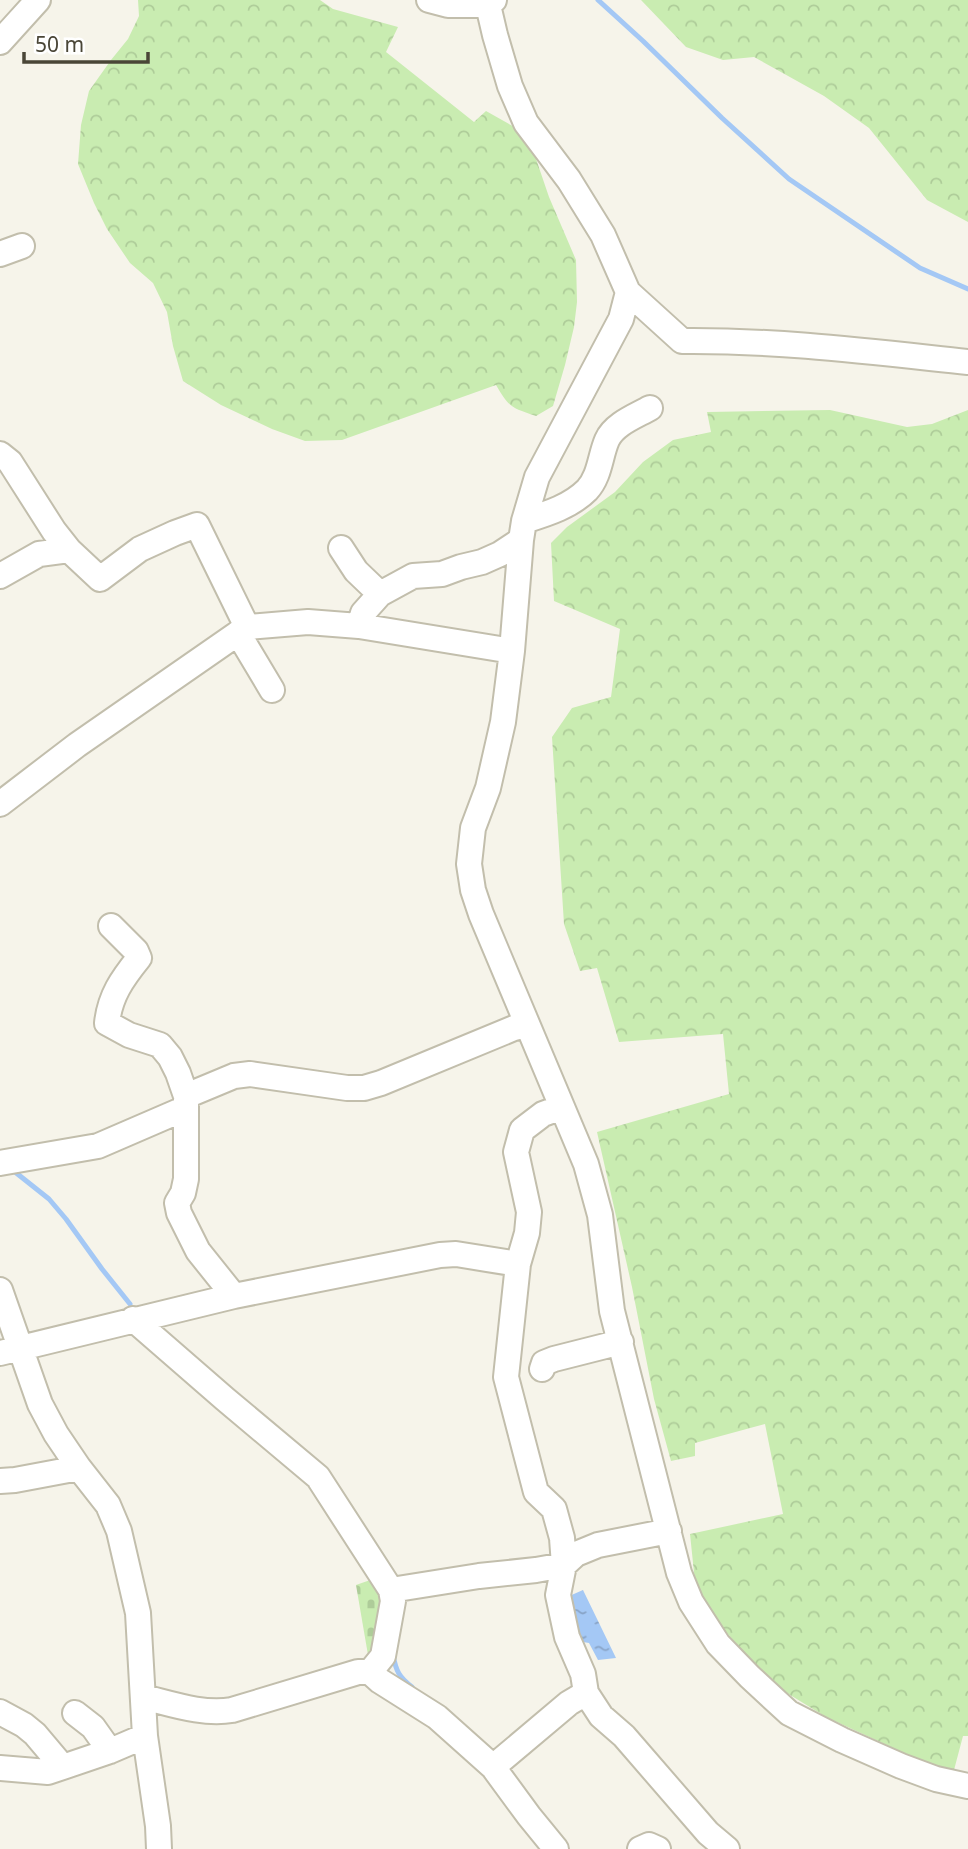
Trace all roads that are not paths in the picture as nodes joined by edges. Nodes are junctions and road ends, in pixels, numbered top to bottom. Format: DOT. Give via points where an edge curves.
graph roads {
  1 [pos="38,0"];
  2 [pos="429,0"];
  3 [pos="491,3"];
  4 [pos="0,42"];
  5 [pos="628,292"];
  6 [pos="968,362"];
  7 [pos="650,408"];
  8 [pos="3,461"];
  9 [pos="523,531"];
  10 [pos="341,548"];
  11 [pos="69,550"];
  12 [pos="0,576"];
  13 [pos="380,594"];
  14 [pos="359,626"];
  15 [pos="242,630"];
  16 [pos="512,651"];
  17 [pos="272,690"];
  18 [pos="0,804"];
  19 [pos="111,926"];
  20 [pos="527,1025"];
  21 [pos="186,1102"];
  22 [pos="562,1107"];
  23 [pos="0,1163"];
  24 [pos="518,1264"];
  25 [pos="0,1290"];
  26 [pos="234,1296"];
  27 [pos="133,1319"];
  28 [pos="621,1342"];
  29 [pos="10,1351"];
  30 [pos="542,1369"];
  31 [pos="79,1468"];
  32 [pos="0,1481"];
  33 [pos="669,1531"];
  34 [pos="564,1564"];
  35 [pos="391,1590"];
  36 [pos="370,1672"];
  37 [pos="586,1693"];
  38 [pos="143,1697"];
  39 [pos="0,1713"];
  40 [pos="75,1713"];
  41 [pos="145,1736"];
  42 [pos="110,1751"];
  43 [pos="497,1763"];
  44 [pos="62,1766"];
  45 [pos="0,1768"];
  46 [pos="968,1786"];
  47 [pos="159,1849"];
  48 [pos="556,1849"];
  49 [pos="640,1849"];
  50 [pos="658,1849"];
  51 [pos="727,1849"];
  1 -- 4 [label="street"];
  2 -- 3 [label="street" via="448,5"];
  3 -- 5 [label="street" via="495,35 526,123 603,235"];
  5 -- 6 [label="street" via="682,341 730,340"];
  5 -- 9 [label="street" via="621,318 537,477"];
  7 -- 9 [label="street" via="608,438 589,488"];
  8 -- 11 [label="street"];
  9 -- 13 [label="street" via="500,554 482,562 442,574 413,576"];
  9 -- 16 [label="street"];
  10 -- 13 [label="street"];
  11 -- 12 [label="street" via="39,554"];
  11 -- 15 [label="street" via="100,579 140,549 197,525"];
  13 -- 14 [label="street" via="363,613"];
  14 -- 15 [label="street" via="308,622"];
  14 -- 16 [label="street"];
  15 -- 17 [label="street"];
  15 -- 18 [label="street"];
  16 -- 20 [label="street" via="503,722 488,788 473,828 469,864 481,914"];
  19 -- 21 [label="street" via="139,958 120,982 107,1023 160,1045 178,1073"];
  20 -- 21 [label="street" via="364,1088 250,1074 234,1076"];
  20 -- 22 [label="street"];
  21 -- 23 [label="street" via="98,1146"];
  21 -- 26 [label="street" via="187,1179 177,1203 179,1213 198,1251"];
  22 -- 24 [label="street" via="522,1130 516,1152 529,1212"];
  22 -- 28 [label="street" via="586,1164 600,1215 612,1311"];
  24 -- 26 [label="street" via="440,1255"];
  24 -- 34 [label="street" via="506,1377 536,1492 554,1509"];
  25 -- 29 [label="street"];
  26 -- 27 [label="street"];
  27 -- 29 [label="street"];
  27 -- 35 [label="street" via="318,1477"];
  28 -- 30 [label="street" via="554,1359"];
  28 -- 33 [label="street"];
  29 -- 31 [label="street"];
  31 -- 32 [label="street"];
  31 -- 38 [label="street" via="108,1505 119,1531 138,1613"];
  33 -- 34 [label="street" via="598,1545"];
  33 -- 46 [label="street" via="679,1573 702,1622 718,1644 789,1713 901,1766"];
  34 -- 35 [label="street"];
  34 -- 37 [label="street" via="558,1595"];
  35 -- 36 [label="street" via="383,1656"];
  36 -- 38 [label="street" via="221,1712"];
  36 -- 43 [label="street"];
  37 -- 43 [label="street"];
  37 -- 51 [label="street" via="601,1716"];
  38 -- 41 [label="street"];
  39 -- 44 [label="street" via="35,1734"];
  40 -- 42 [label="street" via="93,1727"];
  41 -- 42 [label="street"];
  41 -- 47 [label="street"];
  42 -- 44 [label="street"];
  43 -- 48 [label="street" via="529,1816"];
  44 -- 45 [label="street" via="48,1772"];
  49 -- 50 [label="street" via="649,1845"];
}
